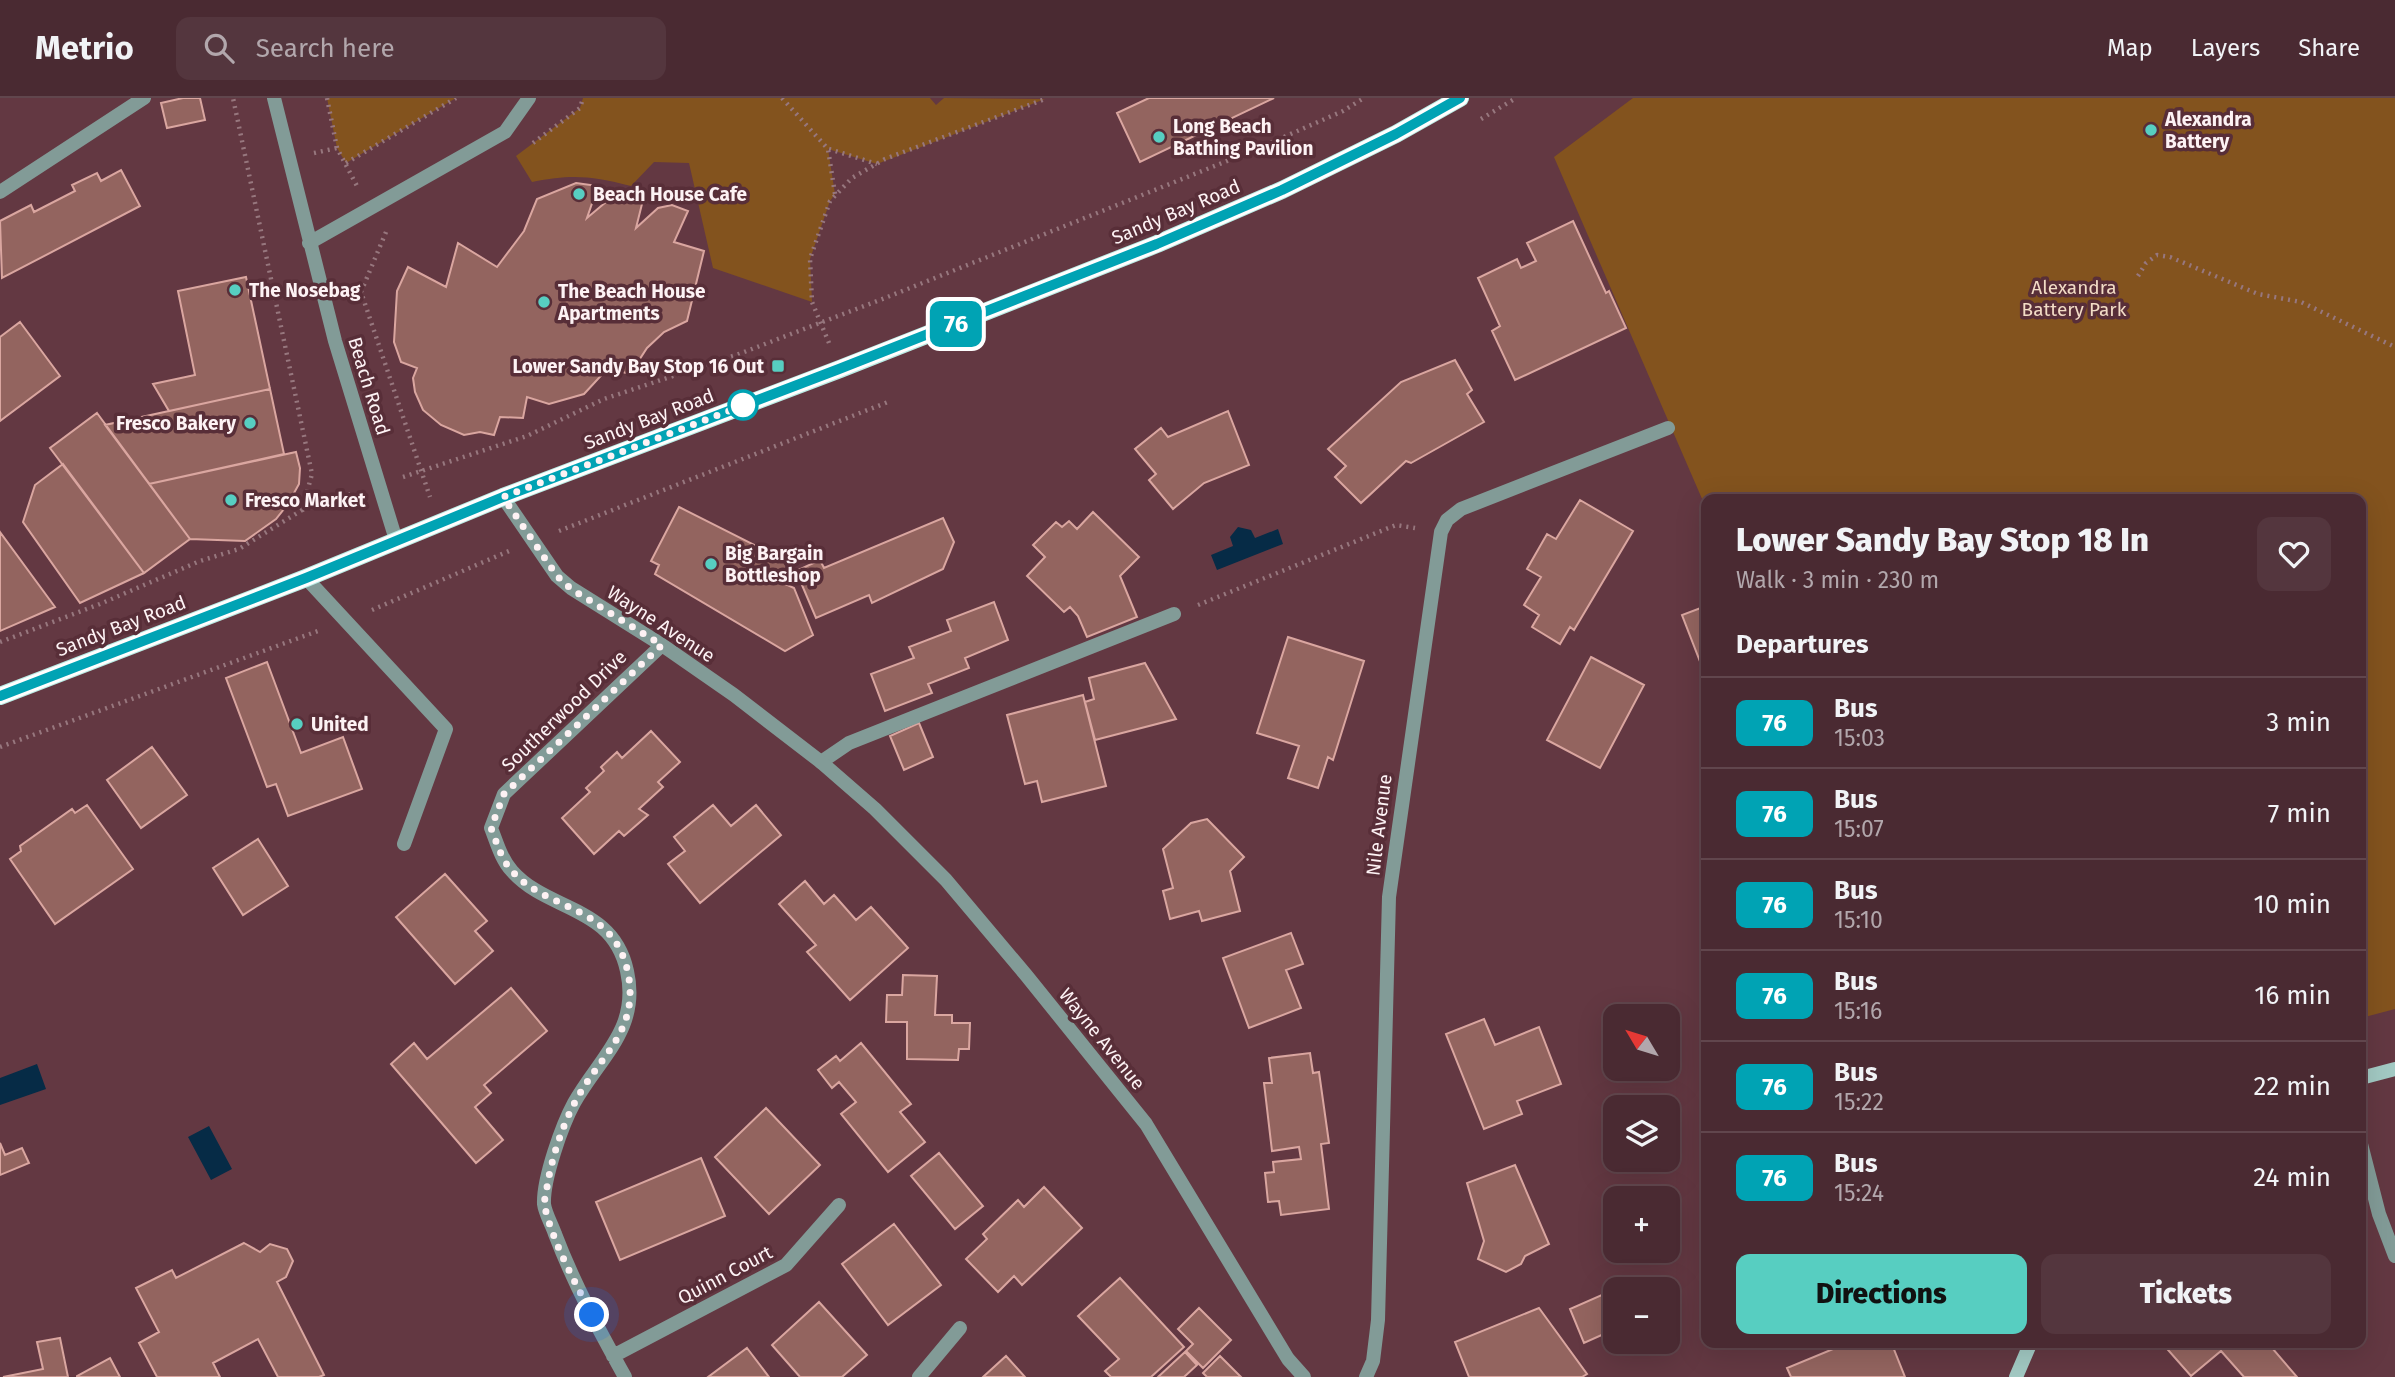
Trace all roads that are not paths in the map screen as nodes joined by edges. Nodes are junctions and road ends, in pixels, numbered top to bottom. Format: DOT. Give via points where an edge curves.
graph roads {
  1 [pos="144,98"];
  2 [pos="274,98"];
  3 [pos="529,98"];
  4 [pos="1460,98"];
  5 [pos="0,192"];
  6 [pos="309,243"];
  7 [pos="1668,428"];
  8 [pos="503,497"];
  9 [pos="396,540"];
  10 [pos="306,578"];
  11 [pos="1174,614"];
  12 [pos="662,645"];
  13 [pos="0,696"];
  14 [pos="821,762"];
  15 [pos="404,844"];
  16 [pos="2395,1069"];
  17 [pos="2366,1077"];
  18 [pos="2366,1163"];
  19 [pos="839,1205"];
  20 [pos="2395,1255"];
  21 [pos="960,1328"];
  22 [pos="2028,1348"];
  23 [pos="613,1356"];
  24 [pos="625,1377"];
  25 [pos="919,1377"];
  26 [pos="1304,1377"];
  27 [pos="1366,1377"];
  28 [pos="2016,1377"];
  1 -- 5 [label="street"];
  2 -- 6 [label="street, Beach Road"];
  3 -- 6 [label="street" via="505,132"];
  4 -- 8 [label="main road, Sandy Bay Road" via="1282,190 1170,239"];
  6 -- 9 [label="street, Beach Road"];
  7 -- 27 [label="street, Nile Avenue" via="1461,509 1441,532 1389,897 1378,1320 1373,1361"];
  8 -- 9 [label="main road, Sandy Bay Road"];
  8 -- 12 [label="street, Wayne Avenue" via="557,576"];
  9 -- 10 [label="main road, Sandy Bay Road"];
  10 -- 13 [label="main road, Sandy Bay Road"];
  10 -- 15 [label="street" via="446,729"];
  11 -- 14 [label="street" via="849,743"];
  12 -- 14 [label="street, Wayne Avenue"];
  12 -- 23 [label="street, Southerwood Drive" via="504,794 491,828 512,871 525,883 591,917 621,947 627,971 629,1014 607,1056 573,1104 554,1152 544,1205 571,1274"];
  14 -- 26 [label="street, Wayne Avenue" via="946,880 1146,1124 1287,1359"];
  16 -- 17 [label="street"];
  18 -- 20 [label="street"];
  19 -- 23 [label="street, Quinn Court" via="786,1265"];
  21 -- 25 [label="street"];
  22 -- 28 [label="street"];
  23 -- 24 [label="street, Southerwood Drive"];
}
